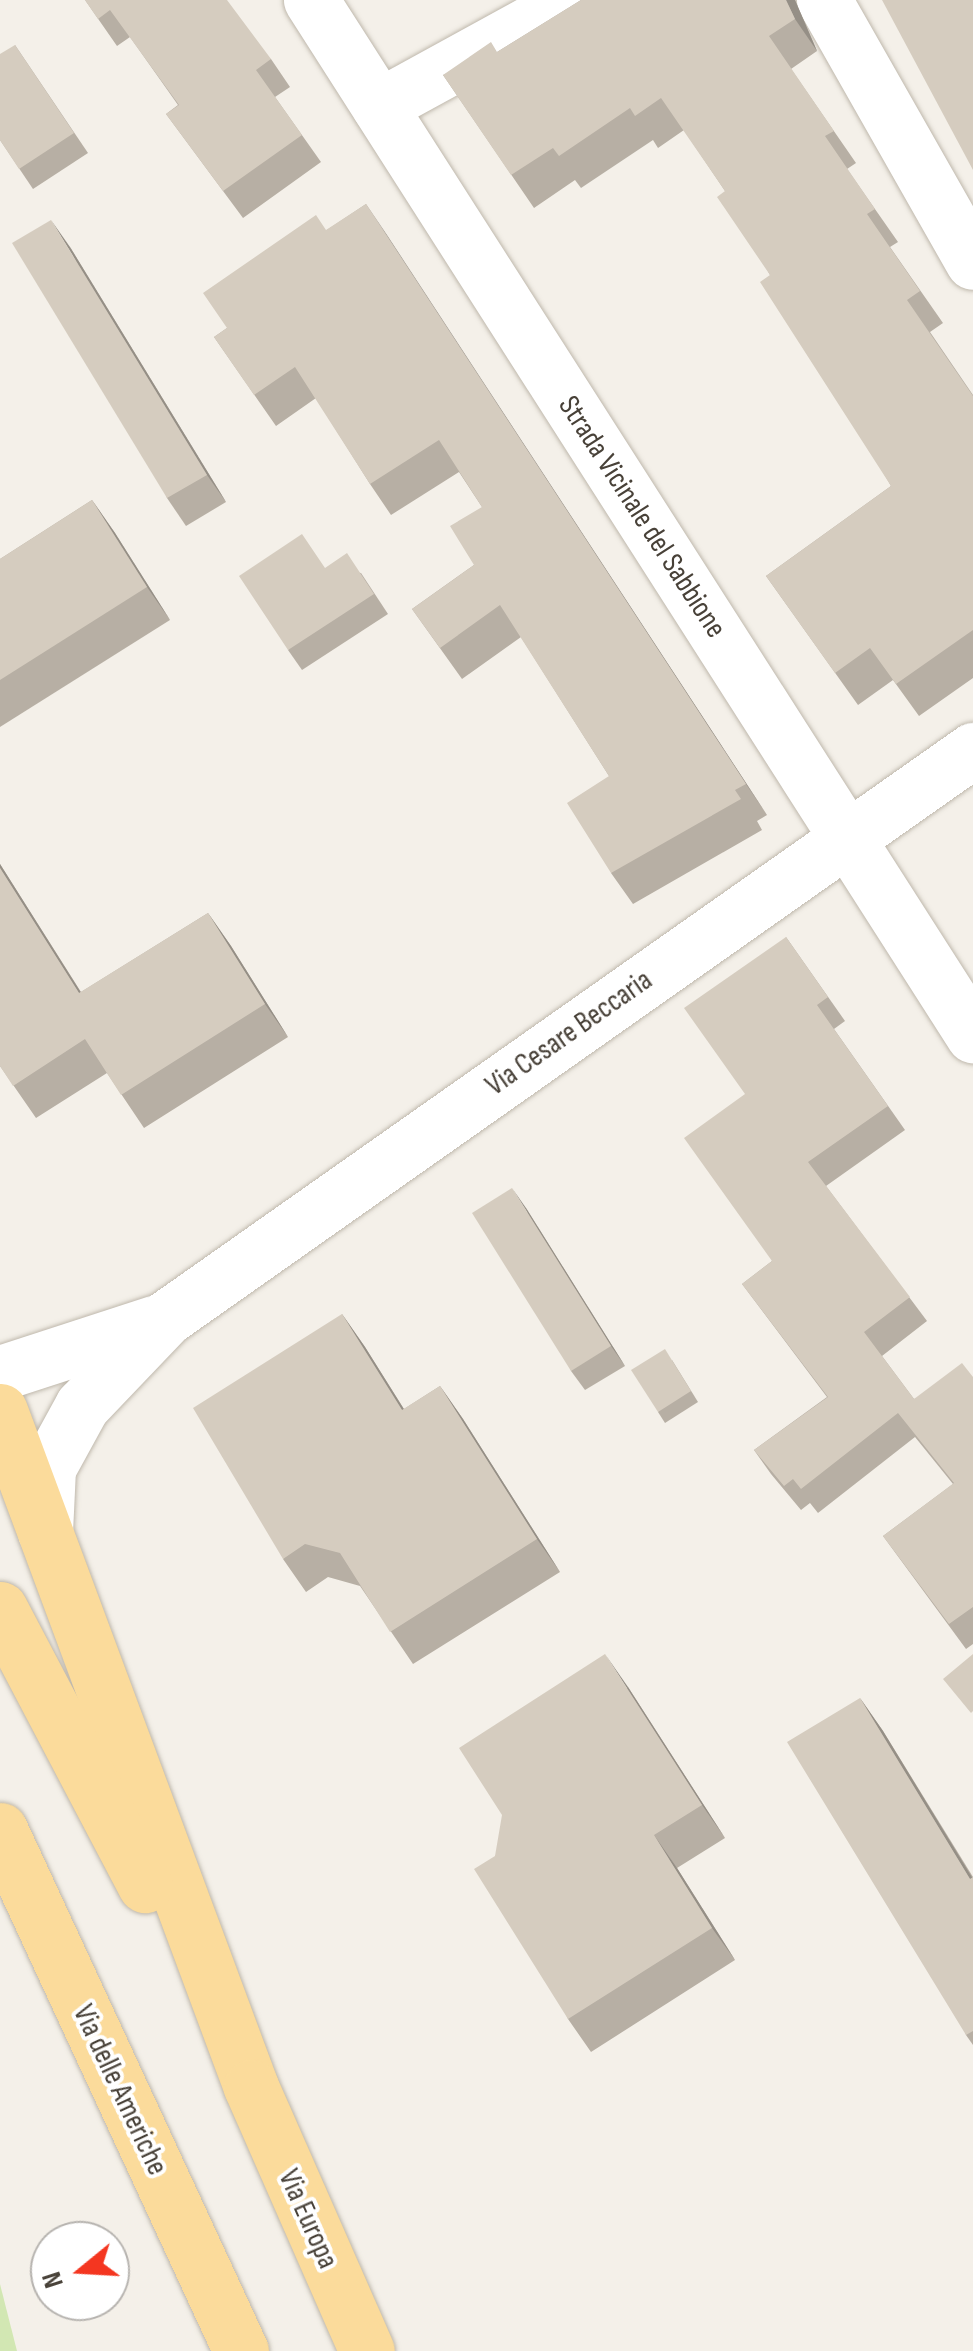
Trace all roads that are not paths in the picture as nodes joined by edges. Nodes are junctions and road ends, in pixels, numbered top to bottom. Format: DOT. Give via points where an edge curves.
graph roads {
  1 [pos="311,0"];
  2 [pos="573,0"];
  3 [pos="824,0"];
  4 [pos="379,106"];
  5 [pos="973,262"];
  6 [pos="973,750"];
  7 [pos="847,837"];
  8 [pos="973,1034"];
  9 [pos="166,1318"];
  10 [pos="0,1373"];
  11 [pos="0,1411"];
  12 [pos="45,1532"];
  13 [pos="0,1609"];
  14 [pos="0,1830"];
  15 [pos="251,2087"];
  16 [pos="241,2351"];
  17 [pos="366,2351"];
  1 -- 4 [label="street, Strada Vicinale del Sabbione"];
  2 -- 4 [label="street"];
  3 -- 5 [label="street"];
  4 -- 7 [label="street, Strada Vicinale del Sabbione"];
  6 -- 7 [label="street, Via Cesare Beccaria"];
  7 -- 8 [label="street, Strada Vicinale del Sabbione"];
  7 -- 9 [label="street, Via Cesare Beccaria"];
  9 -- 10 [label="street, Via Cesare Beccaria"];
  9 -- 12 [label="street, Via Cesare Beccaria" via="82,1406 48,1468"];
  11 -- 12 [label="main road"];
  12 -- 15 [label="main road"];
  13 -- 15 [label="main road"];
  14 -- 16 [label="main road, Via delle Americhe"];
  15 -- 17 [label="main road, Via Europa"];
}
